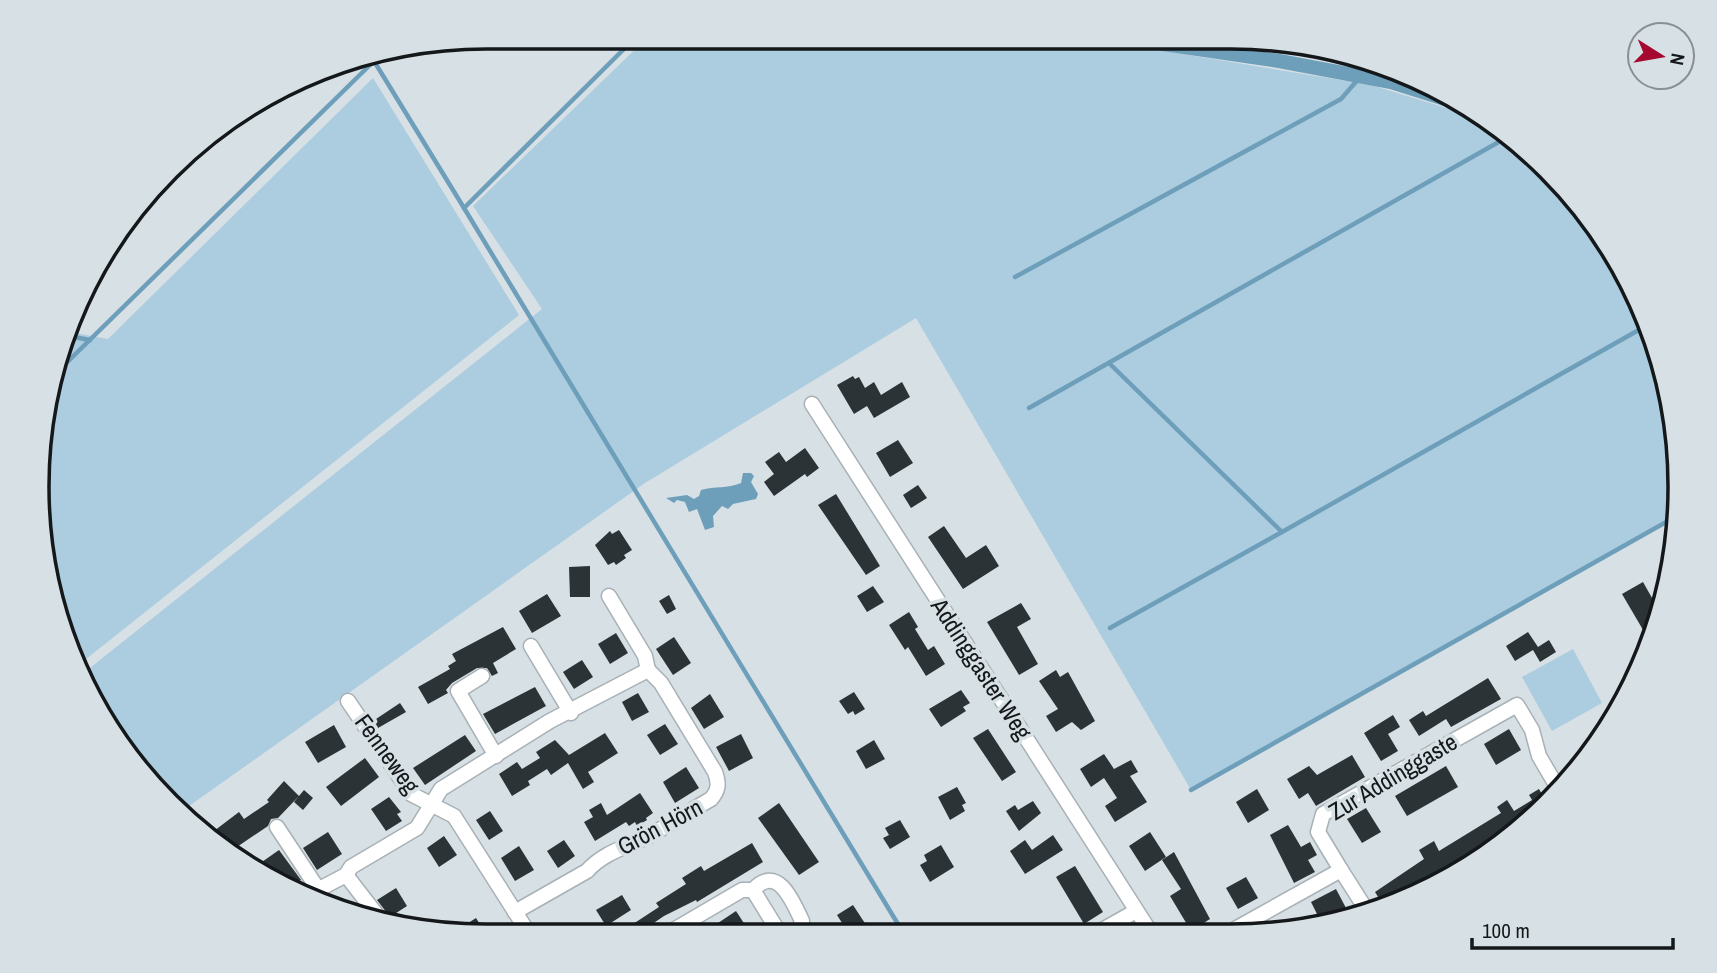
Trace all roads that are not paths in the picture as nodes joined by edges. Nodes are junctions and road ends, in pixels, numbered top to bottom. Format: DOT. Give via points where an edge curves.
graph roads {
  1 [pos="812,404"];
  2 [pos="609,596"];
  3 [pos="531,646"];
  4 [pos="648,670"];
  5 [pos="482,676"];
  6 [pos="348,701"];
  7 [pos="571,713"];
  8 [pos="496,756"];
  9 [pos="1554,781"];
  10 [pos="431,807"];
  11 [pos="277,827"];
  12 [pos="1341,870"];
  13 [pos="346,875"];
  14 [pos="310,887"];
  15 [pos="317,890"];
  16 [pos="753,890"];
  17 [pos="1362,904"];
  18 [pos="372,909"];
  19 [pos="1136,911"];
  20 [pos="515,912"];
  21 [pos="1245,923"];
  22 [pos="521,924"];
  23 [pos="683,924"];
  24 [pos="774,924"];
  25 [pos="801,924"];
  26 [pos="1113,924"];
  27 [pos="1145,924"];
  1 -- 19 [label="street, Addinggaster Weg"];
  2 -- 4 [label="street, Grön Hörn" via="645,656"];
  3 -- 7 [label="street"];
  4 -- 7 [label="street"];
  4 -- 20 [label="street, Grön Hörn" via="661,683 715,772 716,793"];
  5 -- 8 [label="street" via="458,691"];
  6 -- 10 [label="street, Fenneweg" via="411,794"];
  7 -- 8 [label="street" via="550,721"];
  8 -- 10 [label="street" via="441,789"];
  9 -- 12 [label="street, Zur Addinggaste" via="1517,705 1323,814 1318,832"];
  10 -- 13 [label="street" via="417,828 351,867"];
  10 -- 20 [label="street, Fenneweg" via="454,816"];
  11 -- 14 [label="street"];
  12 -- 17 [label="street, Zur Addinggaste"];
  12 -- 21 [label="street"];
  13 -- 15 [label="street"];
  13 -- 18 [label="street"];
  16 -- 23 [label="street" via="742,890"];
  16 -- 24 [label="street"];
  16 -- 25 [label="street" via="762,880 777,881"];
  19 -- 26 [label="street"];
  19 -- 27 [label="street, Addinggaster Weg"];
  20 -- 22 [label="street, Fenneweg"];
}
